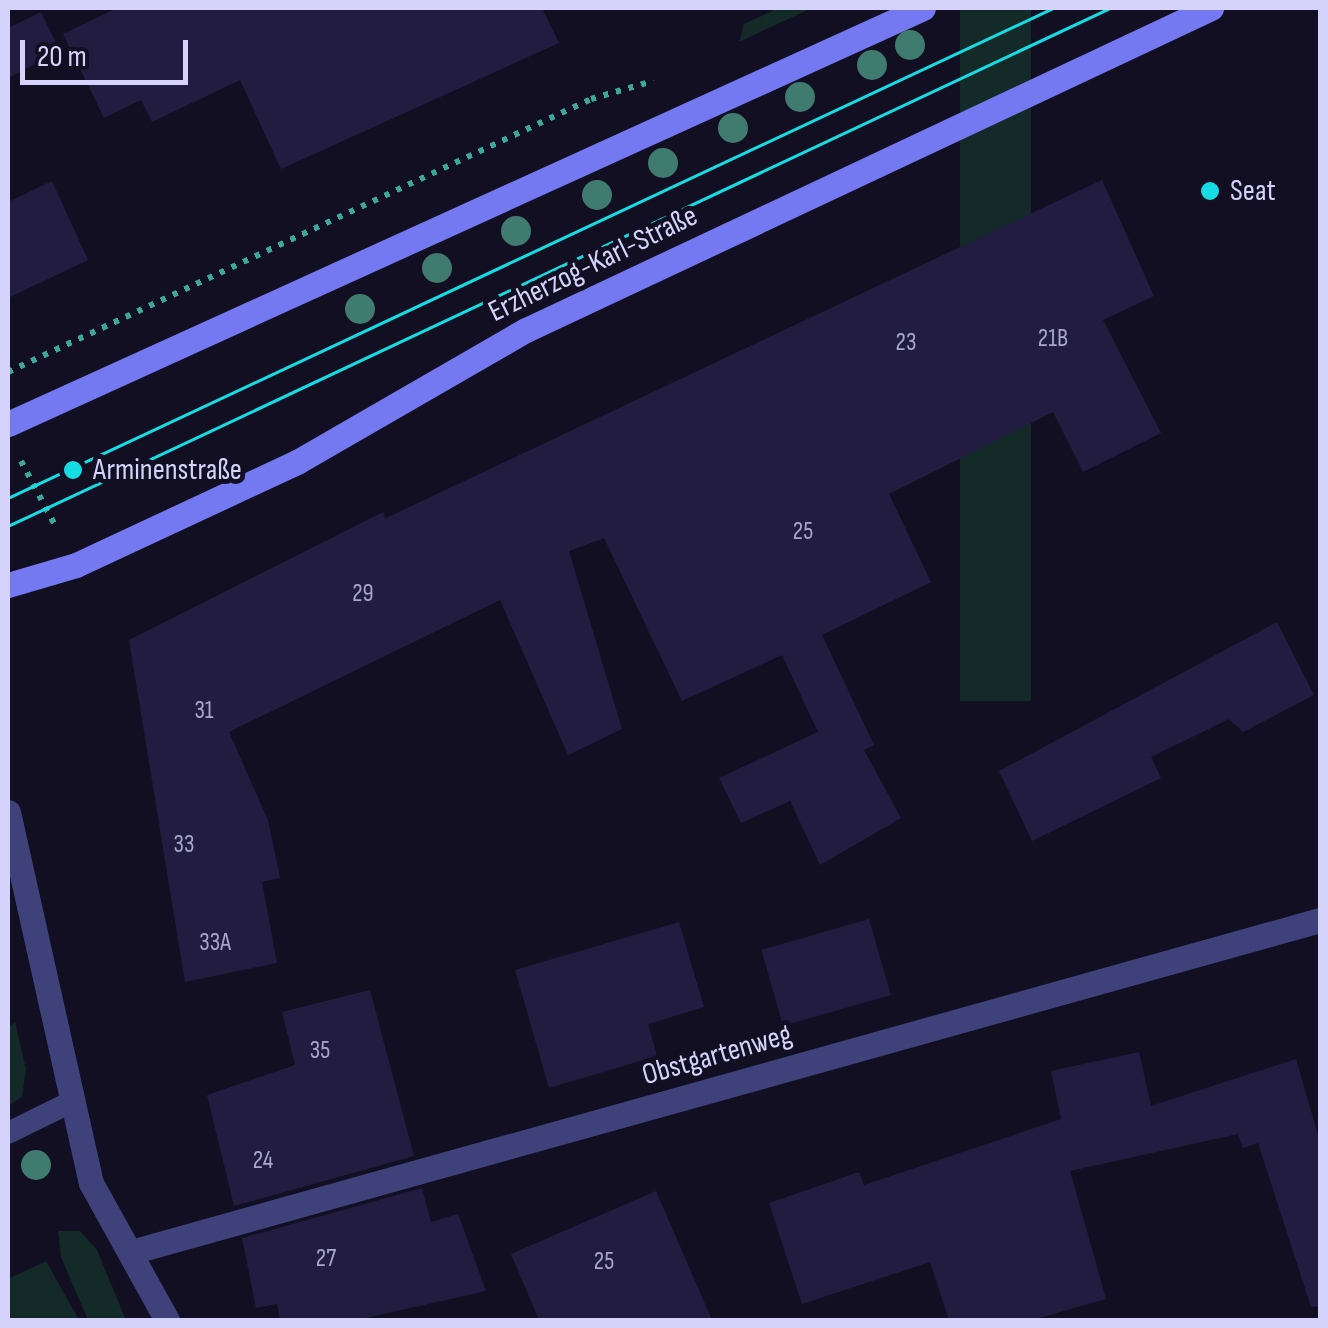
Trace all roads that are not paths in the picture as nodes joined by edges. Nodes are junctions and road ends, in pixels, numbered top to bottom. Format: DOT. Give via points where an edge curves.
graph roads {
  1 [pos="923,8"];
  2 [pos="1211,8"];
  3 [pos="8,424"];
  4 [pos="8,585"];
  5 [pos="8,812"];
  6 [pos="1320,920"];
  7 [pos="72,1102"];
  8 [pos="8,1133"];
  9 [pos="131,1252"];
  10 [pos="167,1320"];
  1 -- 3 [label="main road"];
  2 -- 4 [label="main road, Erzherzog-Karl-Straße" via="526,330 297,462 76,565"];
  5 -- 7 [label="street"];
  6 -- 9 [label="street, Obstgartenweg"];
  7 -- 8 [label="lane"];
  7 -- 9 [label="street" via="92,1183"];
  9 -- 10 [label="street"];
}
